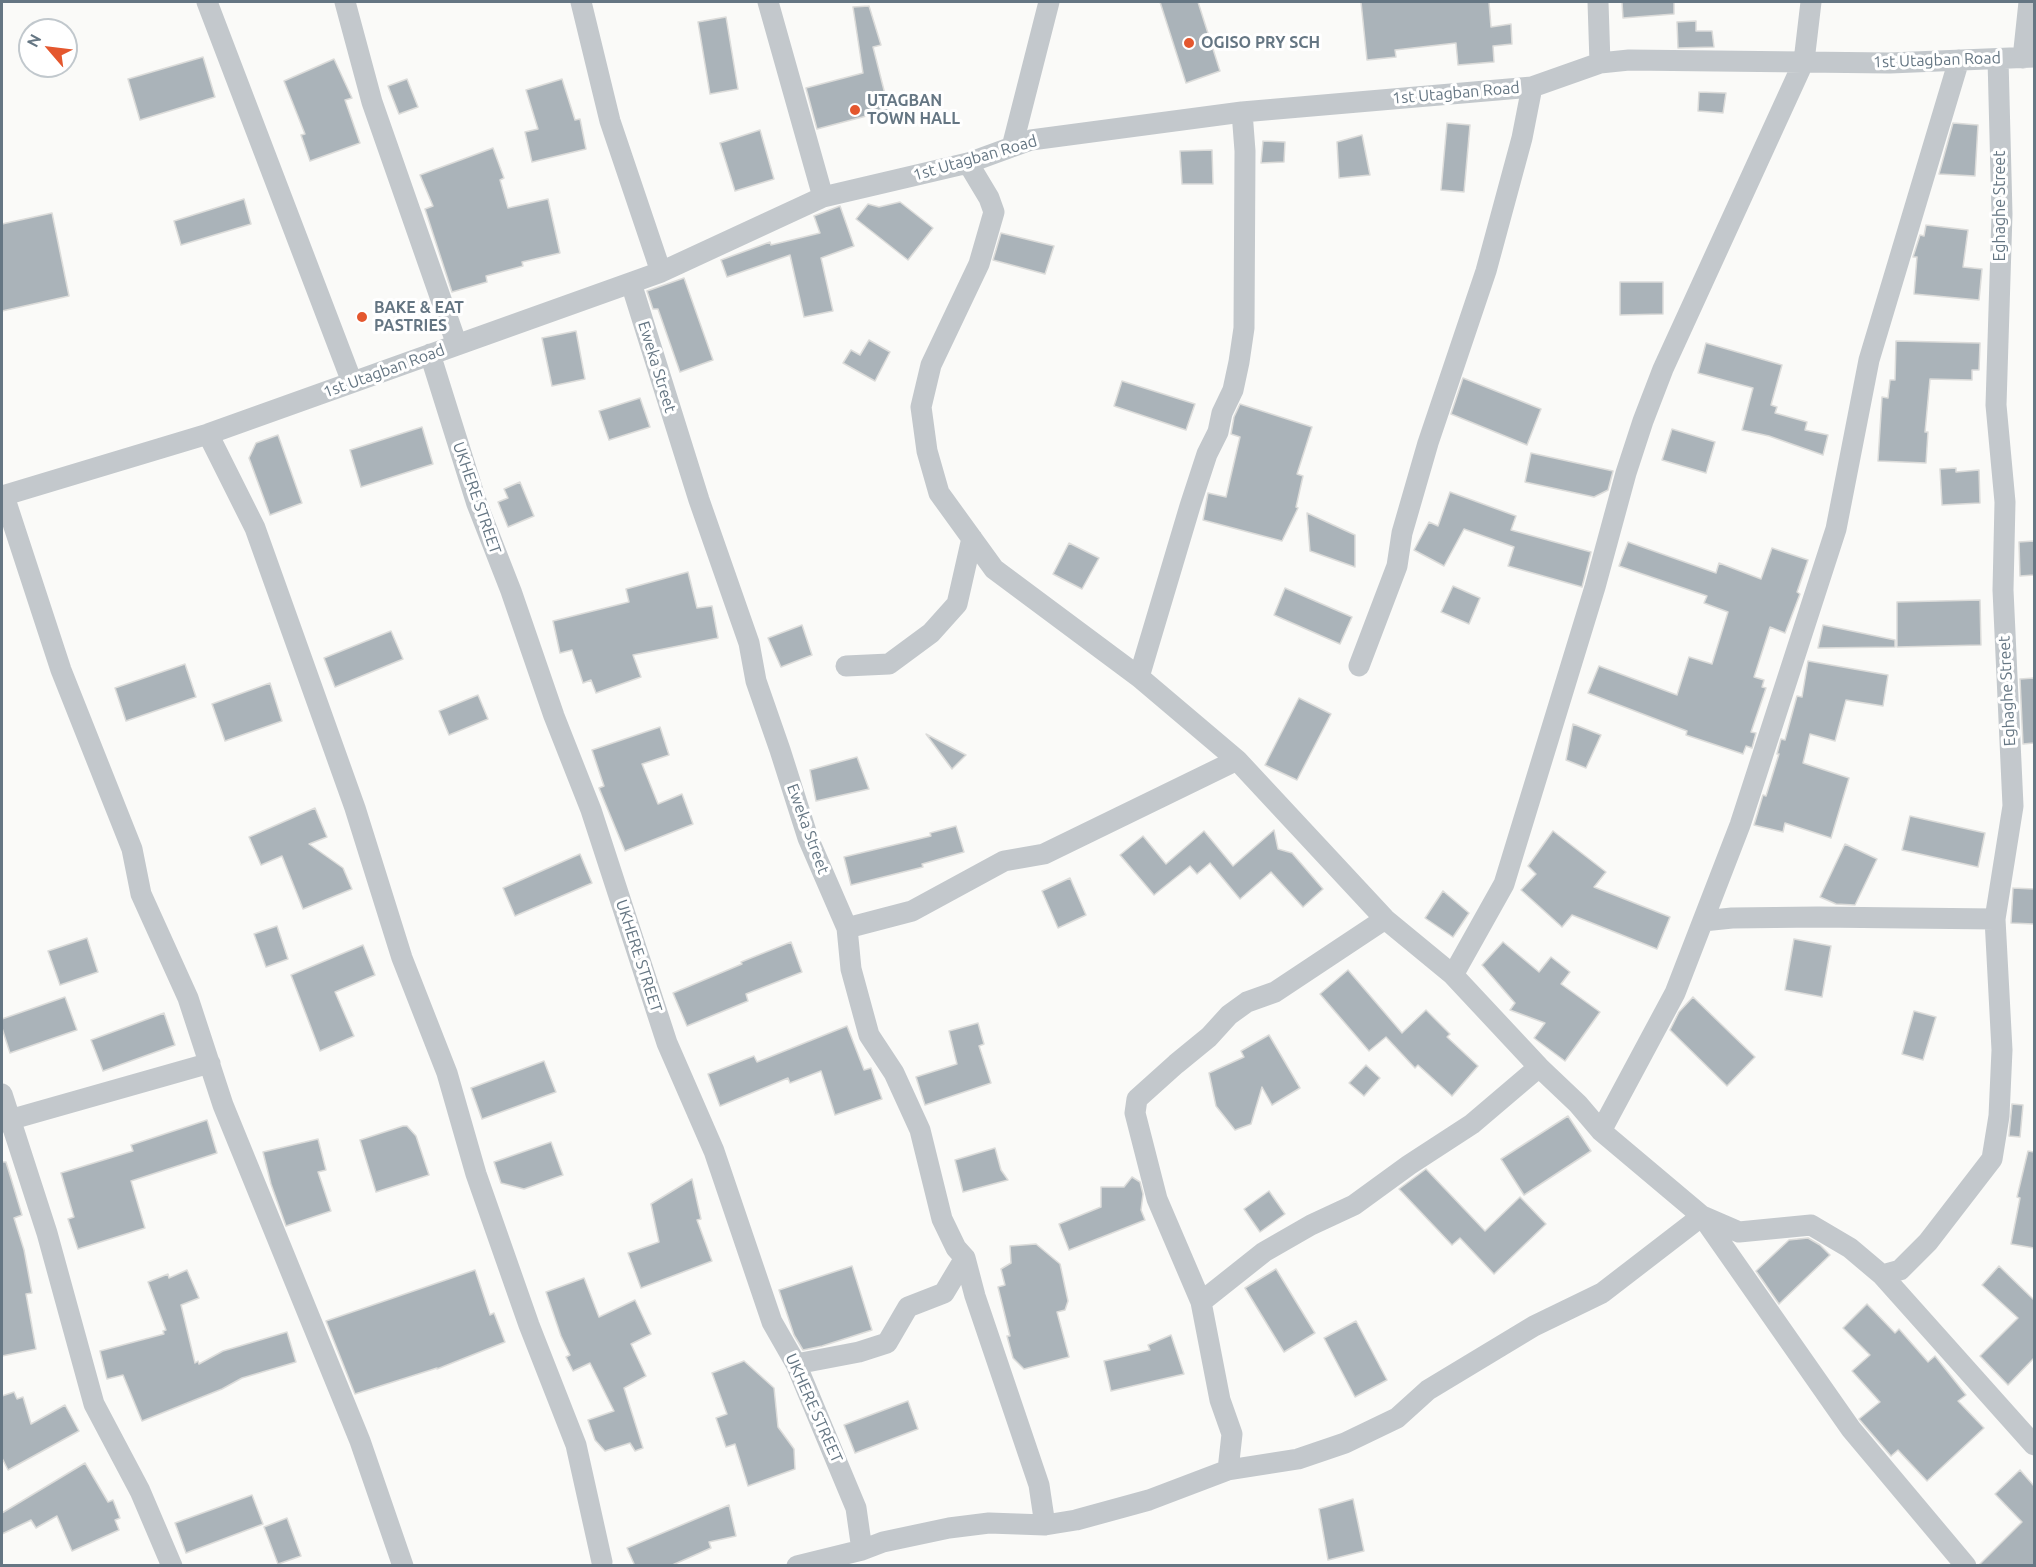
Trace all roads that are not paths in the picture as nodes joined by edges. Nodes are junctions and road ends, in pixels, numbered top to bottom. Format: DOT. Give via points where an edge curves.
graph roads {
  1 [pos="207,2"];
  2 [pos="345,2"];
  3 [pos="581,2"];
  4 [pos="768,2"];
  5 [pos="1049,2"];
  6 [pos="1598,2"];
  7 [pos="1811,2"];
  8 [pos="2029,2"];
  9 [pos="2029,58"];
  10 [pos="1998,59"];
  11 [pos="1959,60"];
  12 [pos="1804,62"];
  13 [pos="1600,63"];
  14 [pos="1532,87"];
  15 [pos="1242,112"];
  16 [pos="1012,147"];
  17 [pos="968,163"];
  18 [pos="823,197"];
  19 [pos="661,272"];
  20 [pos="631,283"];
  21 [pos="457,345"];
  22 [pos="430,354"];
  23 [pos="352,382"];
  24 [pos="208,434"];
  25 [pos="3,496"];
  26 [pos="972,538"];
  27 [pos="846,666"];
  28 [pos="1359,666"];
  29 [pos="1139,677"];
  30 [pos="1237,760"];
  31 [pos="1385,919"];
  32 [pos="1995,919"];
  33 [pos="1703,921"];
  34 [pos="847,927"];
  35 [pos="1453,975"];
  36 [pos="210,1063"];
  37 [pos="1539,1066"];
  38 [pos="2,1094"];
  39 [pos="6,1120"];
  40 [pos="1601,1131"];
  41 [pos="1702,1216"];
  42 [pos="965,1258"];
  43 [pos="1882,1275"];
  44 [pos="1201,1302"];
  45 [pos="796,1364"];
  46 [pos="2034,1445"];
  47 [pos="1228,1470"];
  48 [pos="1045,1525"];
  49 [pos="862,1550"];
  50 [pos="602,1562"];
  51 [pos="172,1566"];
  52 [pos="403,1566"];
  53 [pos="797,1566"];
  54 [pos="1966,1566"];
  1 -- 23 [label="street"];
  2 -- 21 [label="street" via="372,102"];
  3 -- 19 [label="street" via="610,121"];
  4 -- 18 [label="street"];
  5 -- 16 [label="street"];
  6 -- 13 [label="street"];
  7 -- 12 [label="street"];
  8 -- 9 [label="street"];
  9 -- 10 [label="street, 1st Utagban Road"];
  10 -- 11 [label="street, 1st Utagban Road"];
  10 -- 32 [label="street, Eghaghe Street" via="2001,214 1996,405 2005,502 2003,590 2013,806"];
  11 -- 12 [label="street, 1st Utagban Road"];
  11 -- 33 [label="street" via="1869,360 1836,530 1740,825"];
  12 -- 13 [label="street, 1st Utagban Road"];
  12 -- 35 [label="street" via="1659,379 1626,473 1504,884"];
  13 -- 14 [label="street, 1st Utagban Road"];
  14 -- 15 [label="street, 1st Utagban Road"];
  14 -- 28 [label="street" via="1486,271 1428,443 1402,533 1398,566"];
  15 -- 16 [label="street, 1st Utagban Road" via="1031,140"];
  15 -- 29 [label="street" via="1244,317 1239,362 1233,390 1190,506"];
  16 -- 17 [label="street, 1st Utagban Road"];
  17 -- 18 [label="street, 1st Utagban Road"];
  17 -- 26 [label="street" via="994,212 979,264 931,365 921,407 927,451 939,493"];
  18 -- 19 [label="street, 1st Utagban Road"];
  19 -- 20 [label="street, 1st Utagban Road"];
  20 -- 21 [label="street, 1st Utagban Road"];
  20 -- 34 [label="street, Eweka Street" via="808,838"];
  21 -- 22 [label="street, 1st Utagban Road"];
  22 -- 23 [label="street, 1st Utagban Road"];
  22 -- 45 [label="street, UKHERE STREET" via="477,504 591,810 667,1043 714,1151 772,1322"];
  23 -- 24 [label="street, 1st Utagban Road"];
  24 -- 25 [label="street, 1st Utagban Road"];
  24 -- 50 [label="street" via="255,528 355,808 402,958 447,1073 476,1174 576,1445"];
  25 -- 36 [label="street" via="61,670 132,849 141,894 188,998"];
  26 -- 27 [label="street" via="957,604 930,633 889,664"];
  26 -- 29 [label="street" via="994,569"];
  29 -- 30 [label="street"];
  30 -- 31 [label="street"];
  30 -- 34 [label="street" via="1044,854 1004,861 912,911"];
  31 -- 35 [label="street"];
  31 -- 44 [label="street" via="1275,992 1247,1002 1229,1015 1209,1038 1137,1099 1135,1113 1157,1199"];
  32 -- 33 [label="street" via="1818,917"];
  32 -- 43 [label="street, Eghaghe Street" via="2002,1050 1999,1116 1992,1159 1929,1242 1900,1270"];
  33 -- 40 [label="street" via="1675,993"];
  34 -- 42 [label="street, Eweka Street" via="851,969 869,1035 894,1072 921,1130 942,1219"];
  35 -- 37 [label="street"];
  36 -- 39 [label="street"];
  36 -- 52 [label="street" via="223,1105 360,1441"];
  37 -- 40 [label="street"];
  37 -- 44 [label="street" via="1472,1124 1354,1205 1264,1252"];
  38 -- 39 [label="street"];
  39 -- 51 [label="street" via="47,1233 94,1404 140,1491"];
  40 -- 41 [label="street"];
  41 -- 43 [label="street" via="1739,1232 1811,1225 1850,1248"];
  41 -- 47 [label="street" via="1602,1293 1534,1326 1428,1390 1397,1418 1345,1443 1298,1459"];
  41 -- 54 [label="street" via="1851,1429"];
  42 -- 45 [label="street" via="944,1293 908,1307 886,1343"];
  42 -- 48 [label="street, Eweka Street" via="1038,1485"];
  43 -- 46 [label="street"];
  44 -- 47 [label="street" via="1220,1400 1232,1434"];
  45 -- 49 [label="street, UKHERE STREET" via="856,1508"];
  47 -- 48 [label="street" via="1149,1500"];
  48 -- 49 [label="street" via="979,1524 883,1542"];
  49 -- 53 [label="street"];
}
